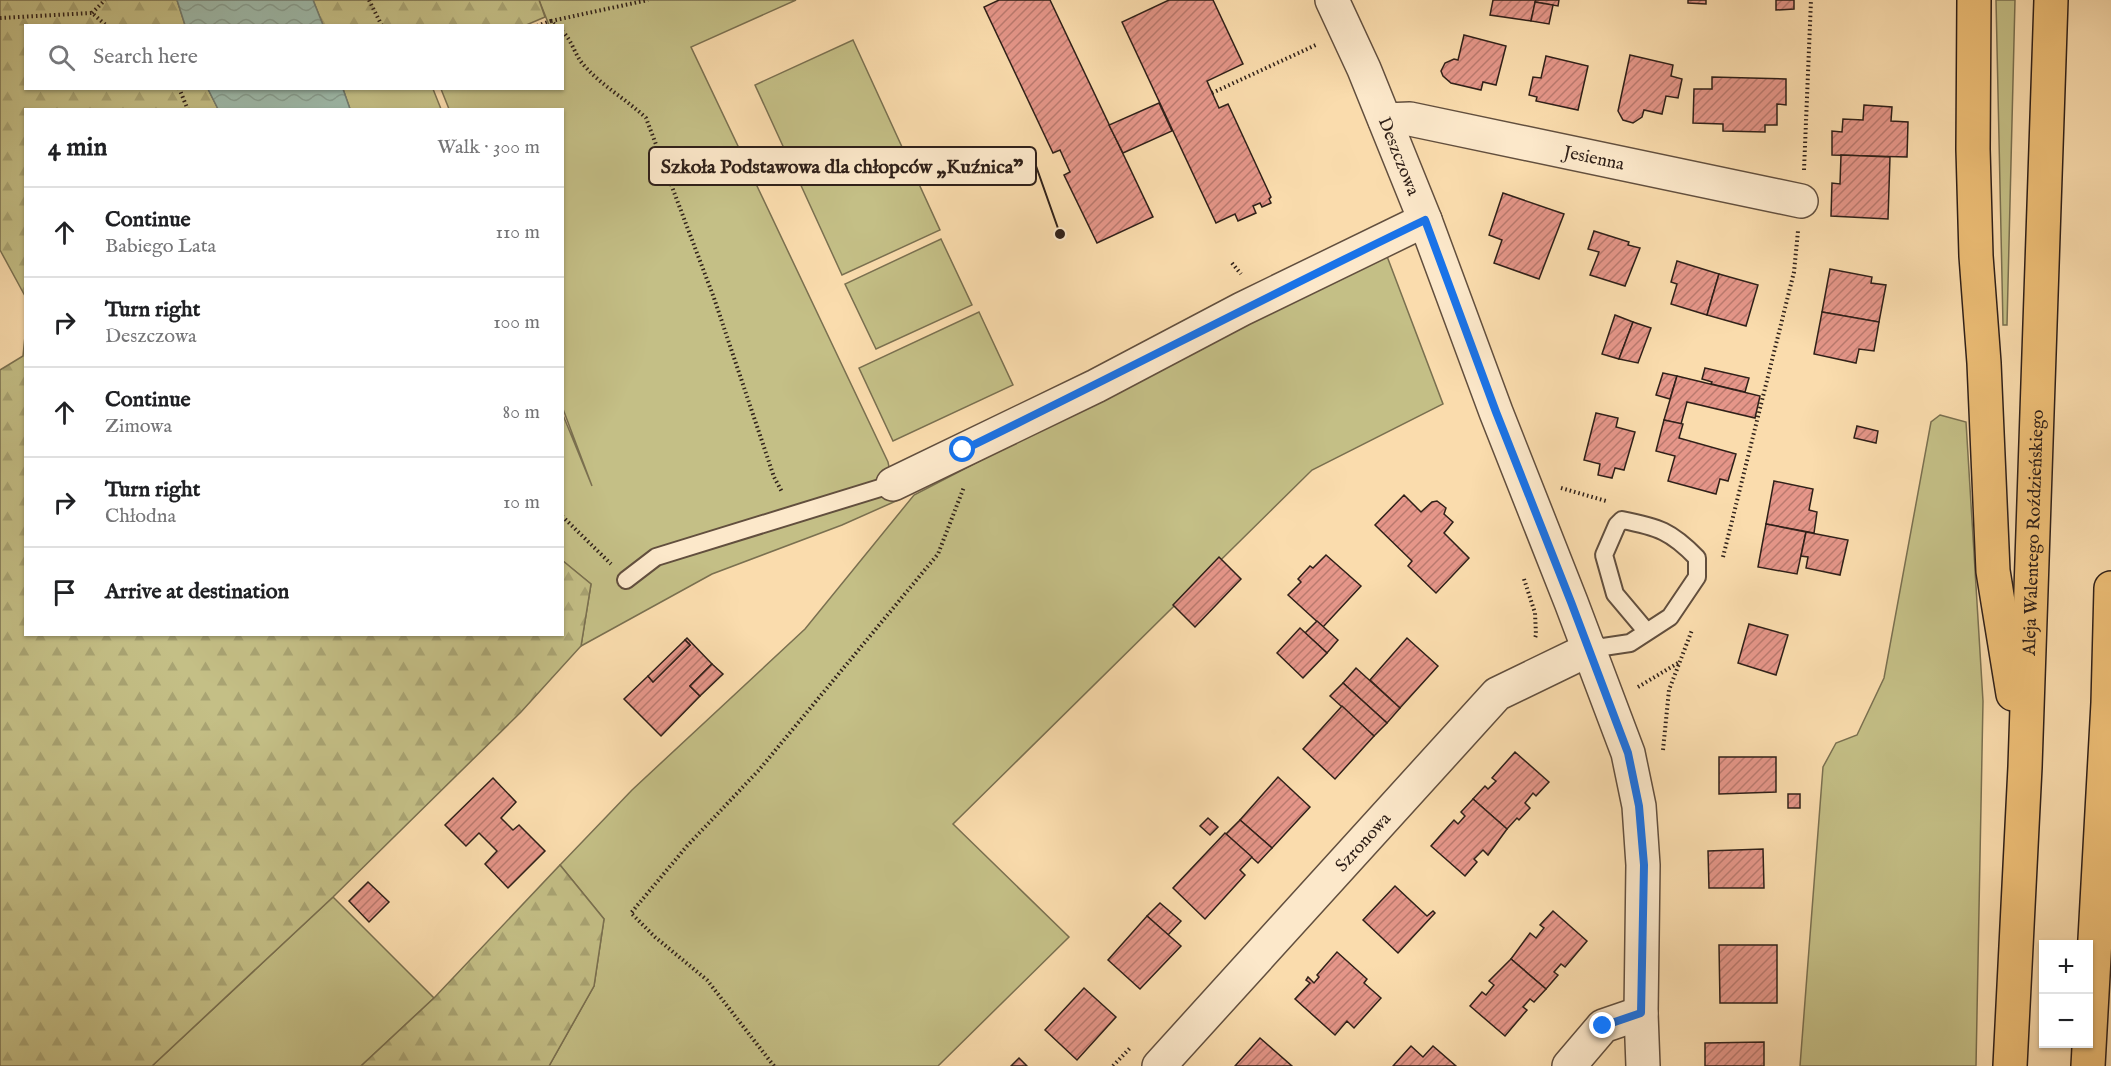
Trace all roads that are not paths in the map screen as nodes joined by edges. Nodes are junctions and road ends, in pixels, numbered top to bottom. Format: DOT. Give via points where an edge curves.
graph roads {
  1 [pos="1332,0"];
  2 [pos="1974,0"];
  3 [pos="2051,0"];
  4 [pos="1385,120"];
  5 [pos="1801,201"];
  6 [pos="1425,220"];
  7 [pos="893,484"];
  8 [pos="626,580"];
  9 [pos="2111,588"];
  10 [pos="1647,632"];
  11 [pos="1590,649"];
  12 [pos="2110,696"];
  13 [pos="2025,767"];
  14 [pos="1641,1013"];
  15 [pos="1159,1066"];
  16 [pos="1569,1066"];
  17 [pos="1643,1066"];
  18 [pos="2010,1066"];
  19 [pos="2088,1066"];
  1 -- 4 [label="street, Deszczowa"];
  2 -- 13 [label="highway" via="1976,256 1993,571"];
  3 -- 13 [label="highway, Aleja Walentego Roździeńskiego"];
  4 -- 5 [label="street, Jesienna" via="1410,119"];
  4 -- 6 [label="street, Deszczowa"];
  6 -- 7 [label="street"];
  6 -- 11 [label="street, Deszczowa"];
  7 -- 8 [label="lane" via="656,557"];
  9 -- 12 [label="highway"];
  10 -- 10 [label="lane" via="1670,617 1697,577 1697,558 1678,538 1622,520 1604,555 1615,594"];
  10 -- 11 [label="lane" via="1630,643"];
  11 -- 14 [label="street, Deszczowa" via="1628,753 1639,806 1644,865"];
  11 -- 15 [label="street, Szronowa" via="1497,694"];
  12 -- 19 [label="highway"];
  13 -- 18 [label="highway, Aleja Walentego Roździeńskiego"];
  14 -- 16 [label="street" via="1603,1026"];
  14 -- 17 [label="street, Deszczowa"];
}
